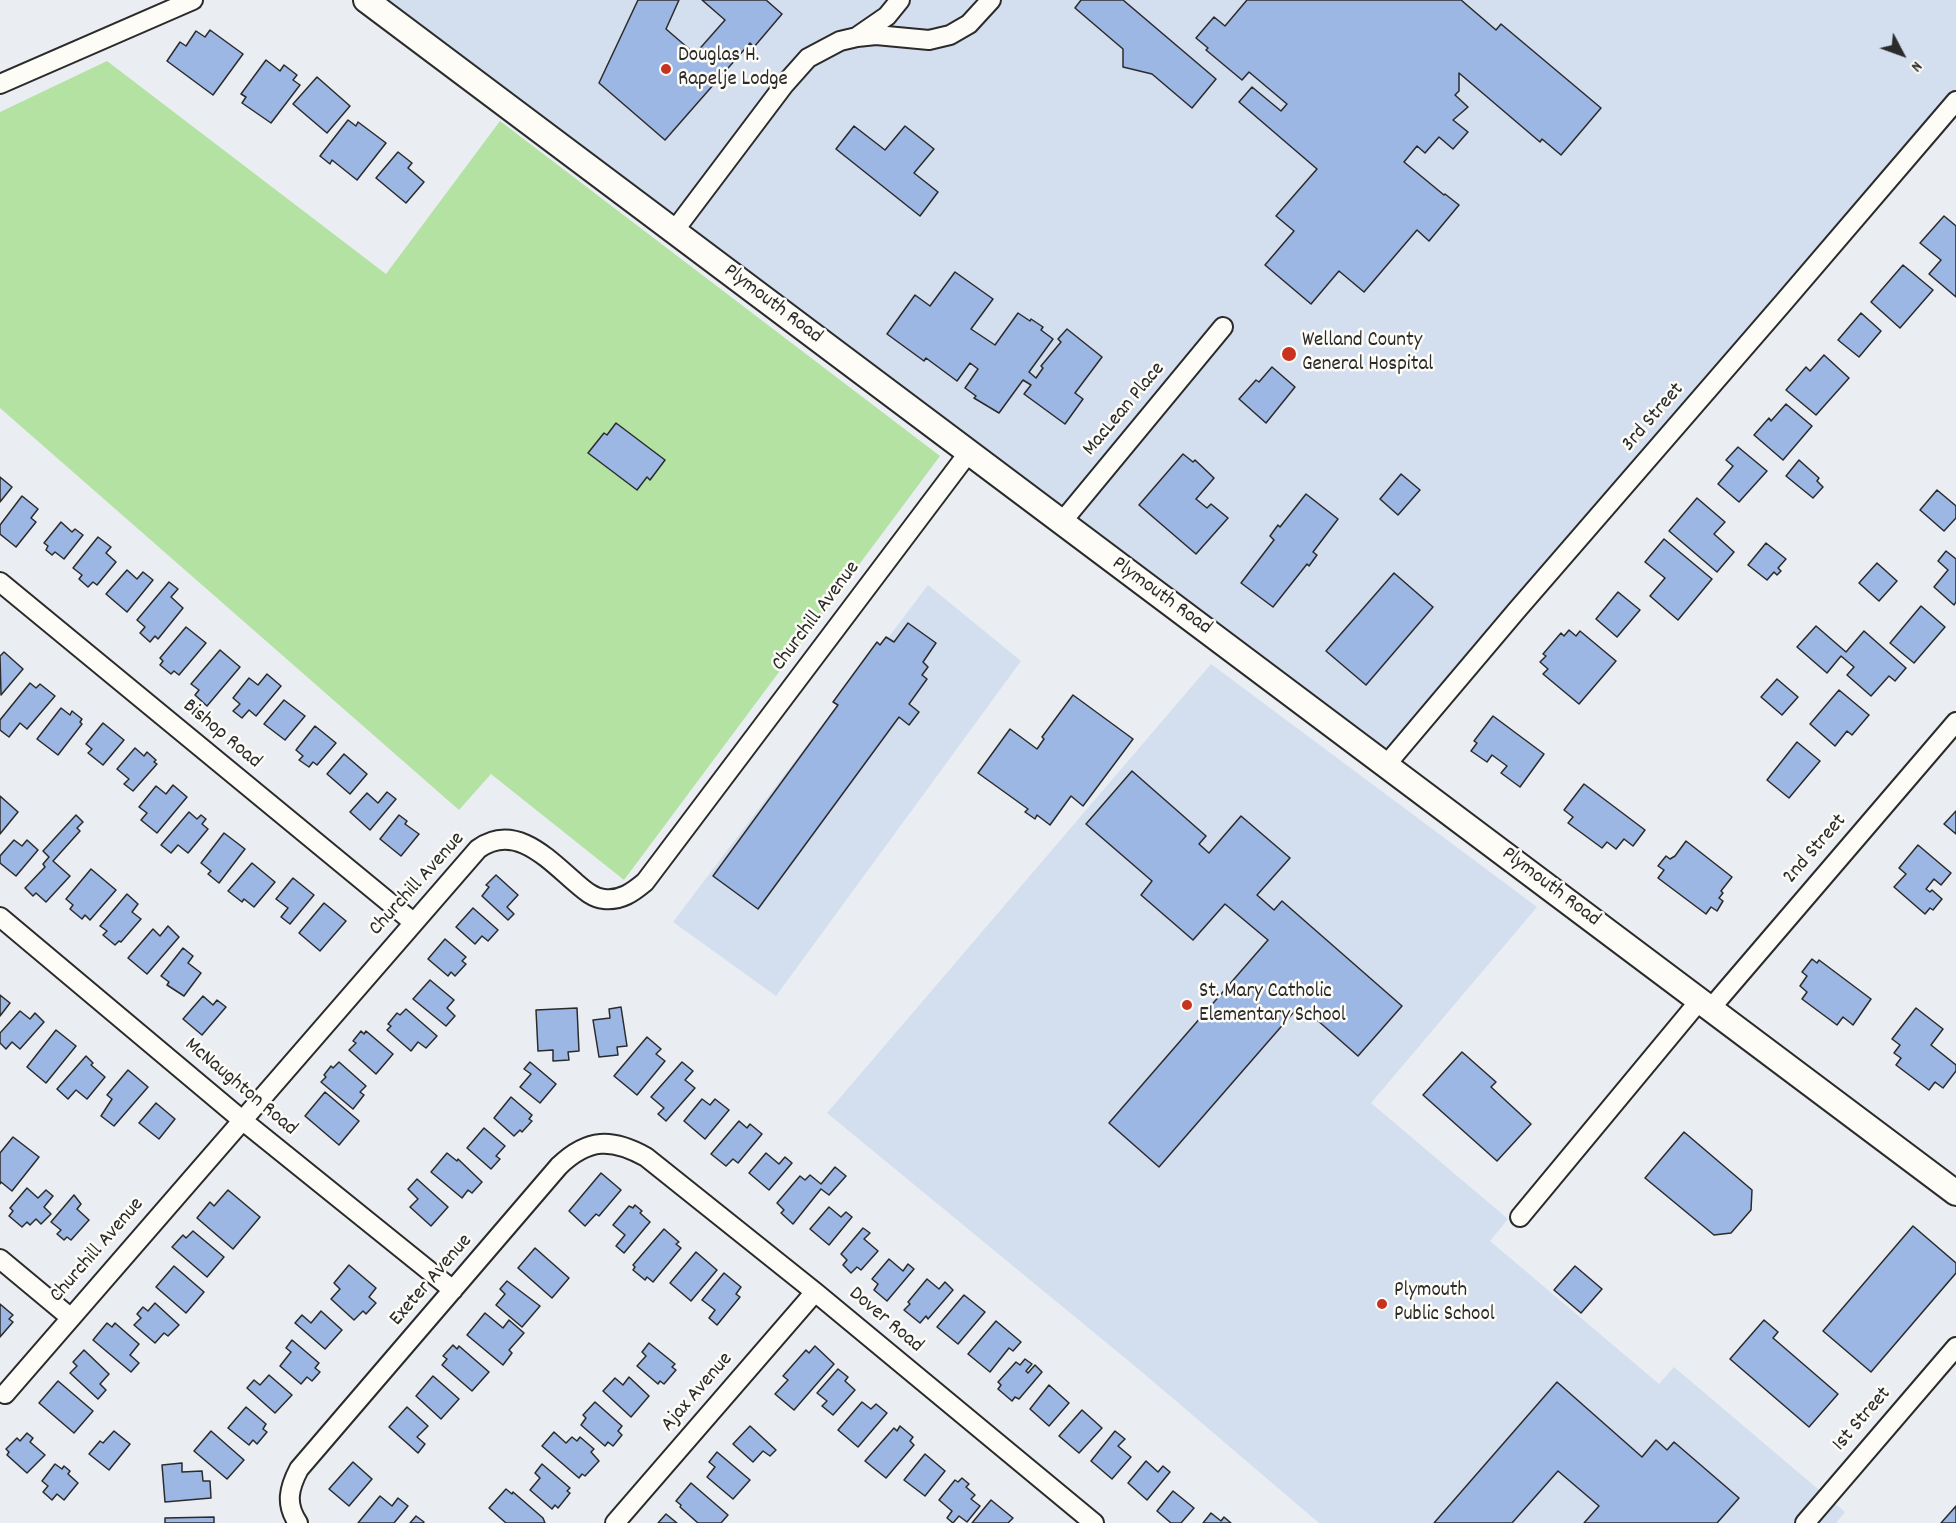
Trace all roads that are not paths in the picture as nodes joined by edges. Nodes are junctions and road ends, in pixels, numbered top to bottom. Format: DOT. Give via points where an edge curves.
graph roads {
  1 [pos="193,0"];
  2 [pos="366,0"];
  3 [pos="900,0"];
  4 [pos="991,0"];
  5 [pos="857,37"];
  6 [pos="0,84"];
  7 [pos="1956,101"];
  8 [pos="674,231"];
  9 [pos="1223,327"];
  10 [pos="969,452"];
  11 [pos="1061,523"];
  12 [pos="0,582"];
  13 [pos="1956,722"];
  14 [pos="1386,765"];
  15 [pos="0,917"];
  16 [pos="413,922"];
  17 [pos="1706,1004"];
  18 [pos="242,1120"];
  19 [pos="646,1157"];
  20 [pos="1956,1193"];
  21 [pos="1520,1217"];
  22 [pos="0,1259"];
  23 [pos="453,1290"];
  24 [pos="815,1292"];
  25 [pos="71,1318"];
  26 [pos="1956,1347"];
  27 [pos="5,1394"];
  28 [pos="298,1523"];
  29 [pos="615,1523"];
  30 [pos="1094,1523"];
  31 [pos="1805,1523"];
  1 -- 6 [label="street"];
  2 -- 8 [label="street, Plymouth Road"];
  3 -- 5 [label="street" via="887,16"];
  4 -- 5 [label="street" via="969,24 940,38"];
  5 -- 8 [label="street" via="823,48 796,70"];
  7 -- 14 [label="street, 3rd Street"];
  8 -- 10 [label="street, Plymouth Road"];
  9 -- 11 [label="street, MacLean Place"];
  10 -- 11 [label="street, Plymouth Road"];
  10 -- 16 [label="street, Churchill Avenue" via="652,875 638,888 621,898 594,896 527,845 512,839 495,839 468,859"];
  11 -- 14 [label="street, Plymouth Road"];
  12 -- 16 [label="street, Bishop Road"];
  13 -- 17 [label="street, 2nd Street"];
  14 -- 17 [label="street, Plymouth Road"];
  15 -- 18 [label="street, McNaughton Road"];
  16 -- 18 [label="street, Churchill Avenue"];
  17 -- 20 [label="street, Plymouth Road"];
  17 -- 21 [label="street, 2nd Street"];
  18 -- 23 [label="street, McNaughton Road"];
  18 -- 25 [label="street, Churchill Avenue"];
  19 -- 23 [label="street, Exeter Avenue" via="611,1143 592,1144 572,1153"];
  19 -- 24 [label="street, Dover Road"];
  22 -- 25 [label="street"];
  23 -- 28 [label="street, Exeter Avenue" via="299,1469 291,1484 289,1504"];
  24 -- 29 [label="street, Ajax Avenue"];
  24 -- 30 [label="street, Dover Road"];
  25 -- 27 [label="street, Churchill Avenue"];
  26 -- 31 [label="street, 1st Street"];
}
